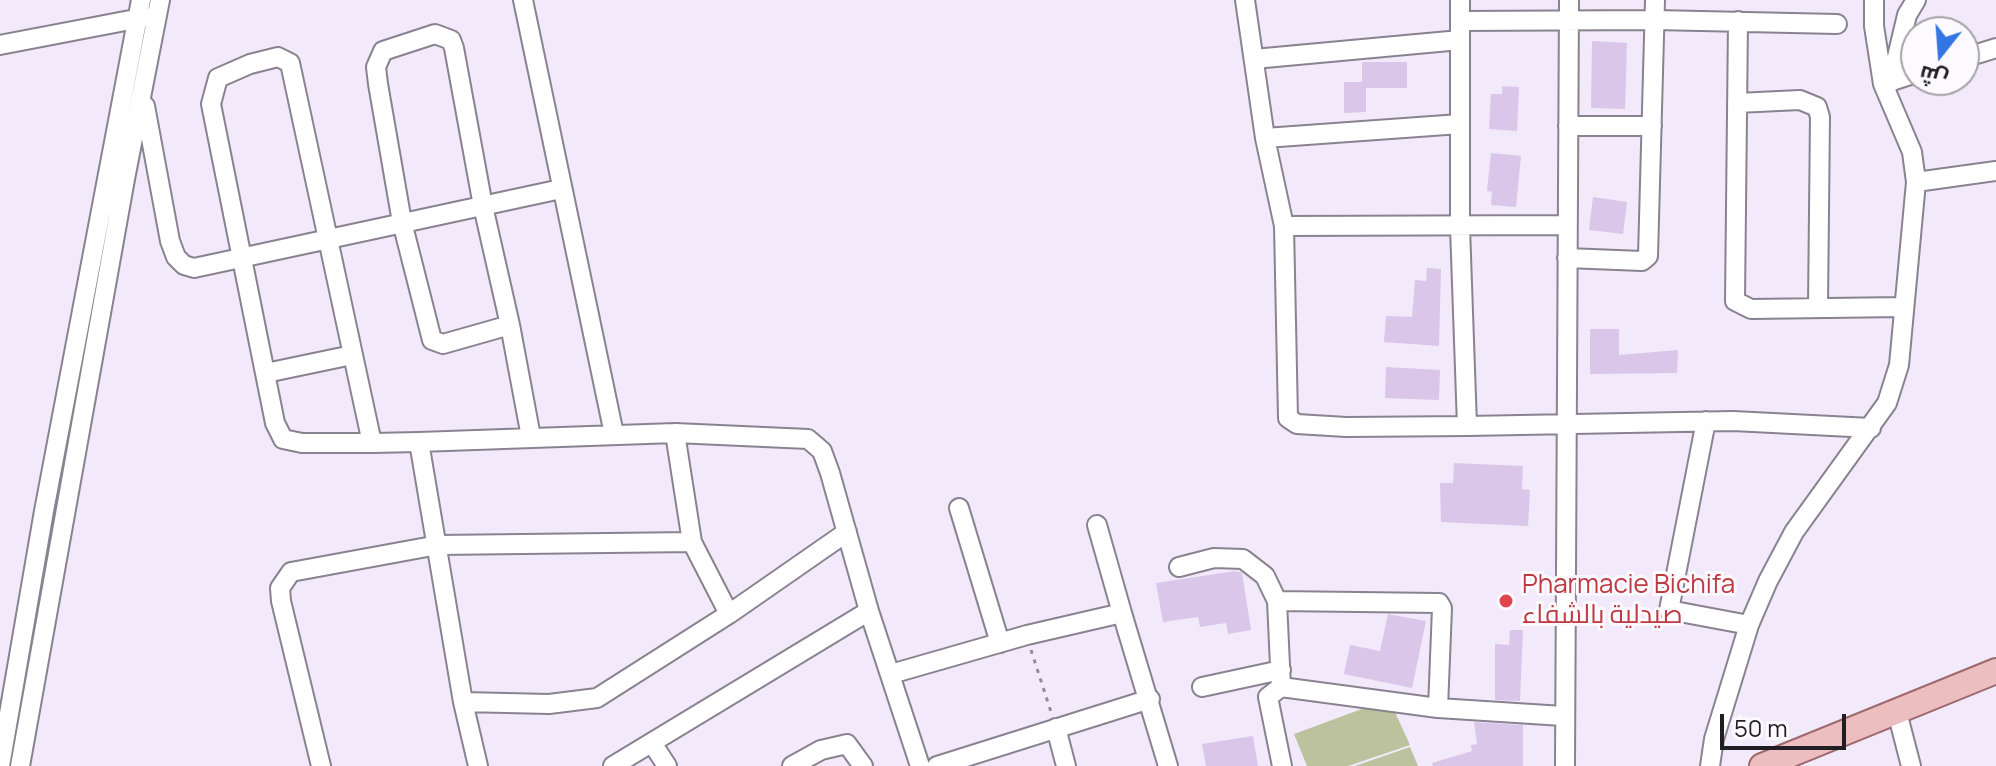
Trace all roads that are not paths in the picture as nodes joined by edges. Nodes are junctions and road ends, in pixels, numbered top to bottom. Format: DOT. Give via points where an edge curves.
graph roads {
  1 [pos="523,0"];
  2 [pos="1245,0"];
  3 [pos="1460,0"];
  4 [pos="1569,0"];
  5 [pos="1655,0"];
  6 [pos="1874,0"];
  7 [pos="1916,0"];
  8 [pos="159,8"];
  9 [pos="139,9"];
  10 [pos="1569,20"];
  11 [pos="1655,20"];
  12 [pos="1738,21"];
  13 [pos="1837,24"];
  14 [pos="1460,31"];
  15 [pos="0,45"];
  16 [pos="1254,59"];
  17 [pos="1900,79"];
  18 [pos="1887,83"];
  19 [pos="143,91"];
  20 [pos="1737,103"];
  21 [pos="1460,124"];
  22 [pos="1568,126"];
  23 [pos="1652,126"];
  24 [pos="1265,138"];
  25 [pos="1996,171"];
  26 [pos="1916,182"];
  27 [pos="561,189"];
  28 [pos="483,206"];
  29 [pos="402,222"];
  30 [pos="1567,225"];
  31 [pos="1284,226"];
  32 [pos="1460,227"];
  33 [pos="328,238"];
  34 [pos="241,258"];
  35 [pos="1567,258"];
  36 [pos="1818,306"];
  37 [pos="1903,307"];
  38 [pos="510,325"];
  39 [pos="352,355"];
  40 [pos="266,373"];
  41 [pos="1706,421"];
  42 [pos="1567,424"];
  43 [pos="1467,426"];
  44 [pos="1871,428"];
  45 [pos="675,433"];
  46 [pos="614,434"];
  47 [pos="531,437"];
  48 [pos="419,442"];
  49 [pos="372,443"];
  50 [pos="959,508"];
  51 [pos="1097,525"];
  52 [pos="847,532"];
  53 [pos="692,542"];
  54 [pos="438,545"];
  55 [pos="1179,567"];
  56 [pos="1277,601"];
  57 [pos="869,611"];
  58 [pos="1122,613"];
  59 [pos="729,614"];
  60 [pos="1749,625"];
  61 [pos="1000,643"];
  62 [pos="1996,671"];
  63 [pos="891,674"];
  64 [pos="1281,678"];
  65 [pos="1202,687"];
  66 [pos="1150,699"];
  67 [pos="463,702"];
  68 [pos="1438,708"];
  69 [pos="1897,712"];
  70 [pos="1563,716"];
  71 [pos="1056,728"];
  72 [pos="652,743"];
  73 [pos="0,766"];
  74 [pos="20,766"];
  75 [pos="321,766"];
  76 [pos="478,766"];
  77 [pos="613,766"];
  78 [pos="667,766"];
  79 [pos="792,766"];
  80 [pos="863,766"];
  81 [pos="920,766"];
  82 [pos="937,766"];
  83 [pos="1066,766"];
  84 [pos="1168,766"];
  85 [pos="1282,766"];
  86 [pos="1565,766"];
  87 [pos="1710,766"];
  88 [pos="1762,766"];
  89 [pos="1911,766"];
  1 -- 27 [label="street"];
  2 -- 16 [label="street"];
  3 -- 14 [label="street"];
  4 -- 10 [label="street"];
  5 -- 11 [label="street"];
  6 -- 18 [label="street" via="1874,26"];
  7 -- 18 [label="street"];
  8 -- 9 [label="street"];
  8 -- 19 [label="street"];
  9 -- 15 [label="street"];
  9 -- 73 [label="street"];
  10 -- 11 [label="street"];
  10 -- 14 [label="street"];
  10 -- 22 [label="street"];
  11 -- 12 [label="street"];
  11 -- 23 [label="street"];
  12 -- 13 [label="street"];
  12 -- 20 [label="street"];
  14 -- 16 [label="street"];
  14 -- 21 [label="street"];
  16 -- 24 [label="street"];
  17 -- 18 [label="street"];
  18 -- 26 [label="street" via="1912,152"];
  19 -- 34 [label="street" via="176,257 194,268"];
  19 -- 74 [label="street"];
  20 -- 36 [label="street" via="1800,100 1817,107"];
  20 -- 36 [label="street" via="1735,301 1751,309"];
  21 -- 24 [label="street"];
  21 -- 32 [label="street"];
  22 -- 23 [label="street"];
  22 -- 30 [label="street"];
  23 -- 35 [label="street" via="1648,256 1642,261"];
  24 -- 31 [label="street"];
  25 -- 26 [label="street"];
  26 -- 37 [label="street"];
  27 -- 28 [label="street"];
  27 -- 46 [label="street"];
  28 -- 29 [label="street"];
  28 -- 29 [label="street" via="454,48 445,35 435,34 392,47 378,58"];
  28 -- 38 [label="street"];
  29 -- 33 [label="street"];
  29 -- 38 [label="street" via="432,340 443,344"];
  30 -- 32 [label="street"];
  30 -- 35 [label="street"];
  31 -- 32 [label="street"];
  31 -- 43 [label="street" via="1286,408 1292,422"];
  32 -- 43 [label="street"];
  33 -- 34 [label="street"];
  33 -- 34 [label="street" via="290,63 278,57 223,74 212,96"];
  33 -- 39 [label="street"];
  34 -- 40 [label="street"];
  35 -- 42 [label="street"];
  36 -- 37 [label="street"];
  37 -- 44 [label="street" via="1899,365 1887,403"];
  38 -- 47 [label="street"];
  39 -- 40 [label="street"];
  39 -- 49 [label="street"];
  40 -- 49 [label="street" via="283,439"];
  41 -- 42 [label="street"];
  41 -- 44 [label="street"];
  41 -- 60 [label="street" via="1669,610"];
  42 -- 43 [label="street"];
  42 -- 70 [label="street"];
  44 -- 60 [label="street" via="1794,532"];
  45 -- 46 [label="street"];
  45 -- 52 [label="street" via="797,436 816,443"];
  45 -- 53 [label="street"];
  46 -- 47 [label="street"];
  47 -- 48 [label="street"];
  48 -- 49 [label="street"];
  48 -- 54 [label="street"];
  50 -- 61 [label="street"];
  51 -- 58 [label="street"];
  52 -- 57 [label="street"];
  52 -- 59 [label="street"];
  53 -- 54 [label="street"];
  53 -- 59 [label="street"];
  54 -- 67 [label="street"];
  54 -- 75 [label="street" via="291,572 284,580 281,601"];
  55 -- 56 [label="street" via="1214,558 1243,559 1265,576"];
  56 -- 64 [label="street"];
  56 -- 68 [label="street" via="1439,603"];
  57 -- 63 [label="street"];
  57 -- 72 [label="street"];
  58 -- 61 [label="street"];
  58 -- 66 [label="street"];
  59 -- 67 [label="street" via="597,698 549,704"];
  60 -- 87 [label="street"];
  61 -- 63 [label="street"];
  62 -- 69 [label="main road"];
  63 -- 81 [label="street"];
  64 -- 65 [label="street"];
  64 -- 68 [label="street"];
  64 -- 85 [label="street" via="1268,697"];
  66 -- 71 [label="street"];
  66 -- 84 [label="street"];
  67 -- 76 [label="street"];
  68 -- 70 [label="street"];
  69 -- 88 [label="main road"];
  69 -- 89 [label="street"];
  70 -- 86 [label="street"];
  71 -- 82 [label="street"];
  71 -- 83 [label="street"];
  72 -- 77 [label="street"];
  72 -- 78 [label="street"];
  79 -- 80 [label="street" via="821,750 847,744"];
}
